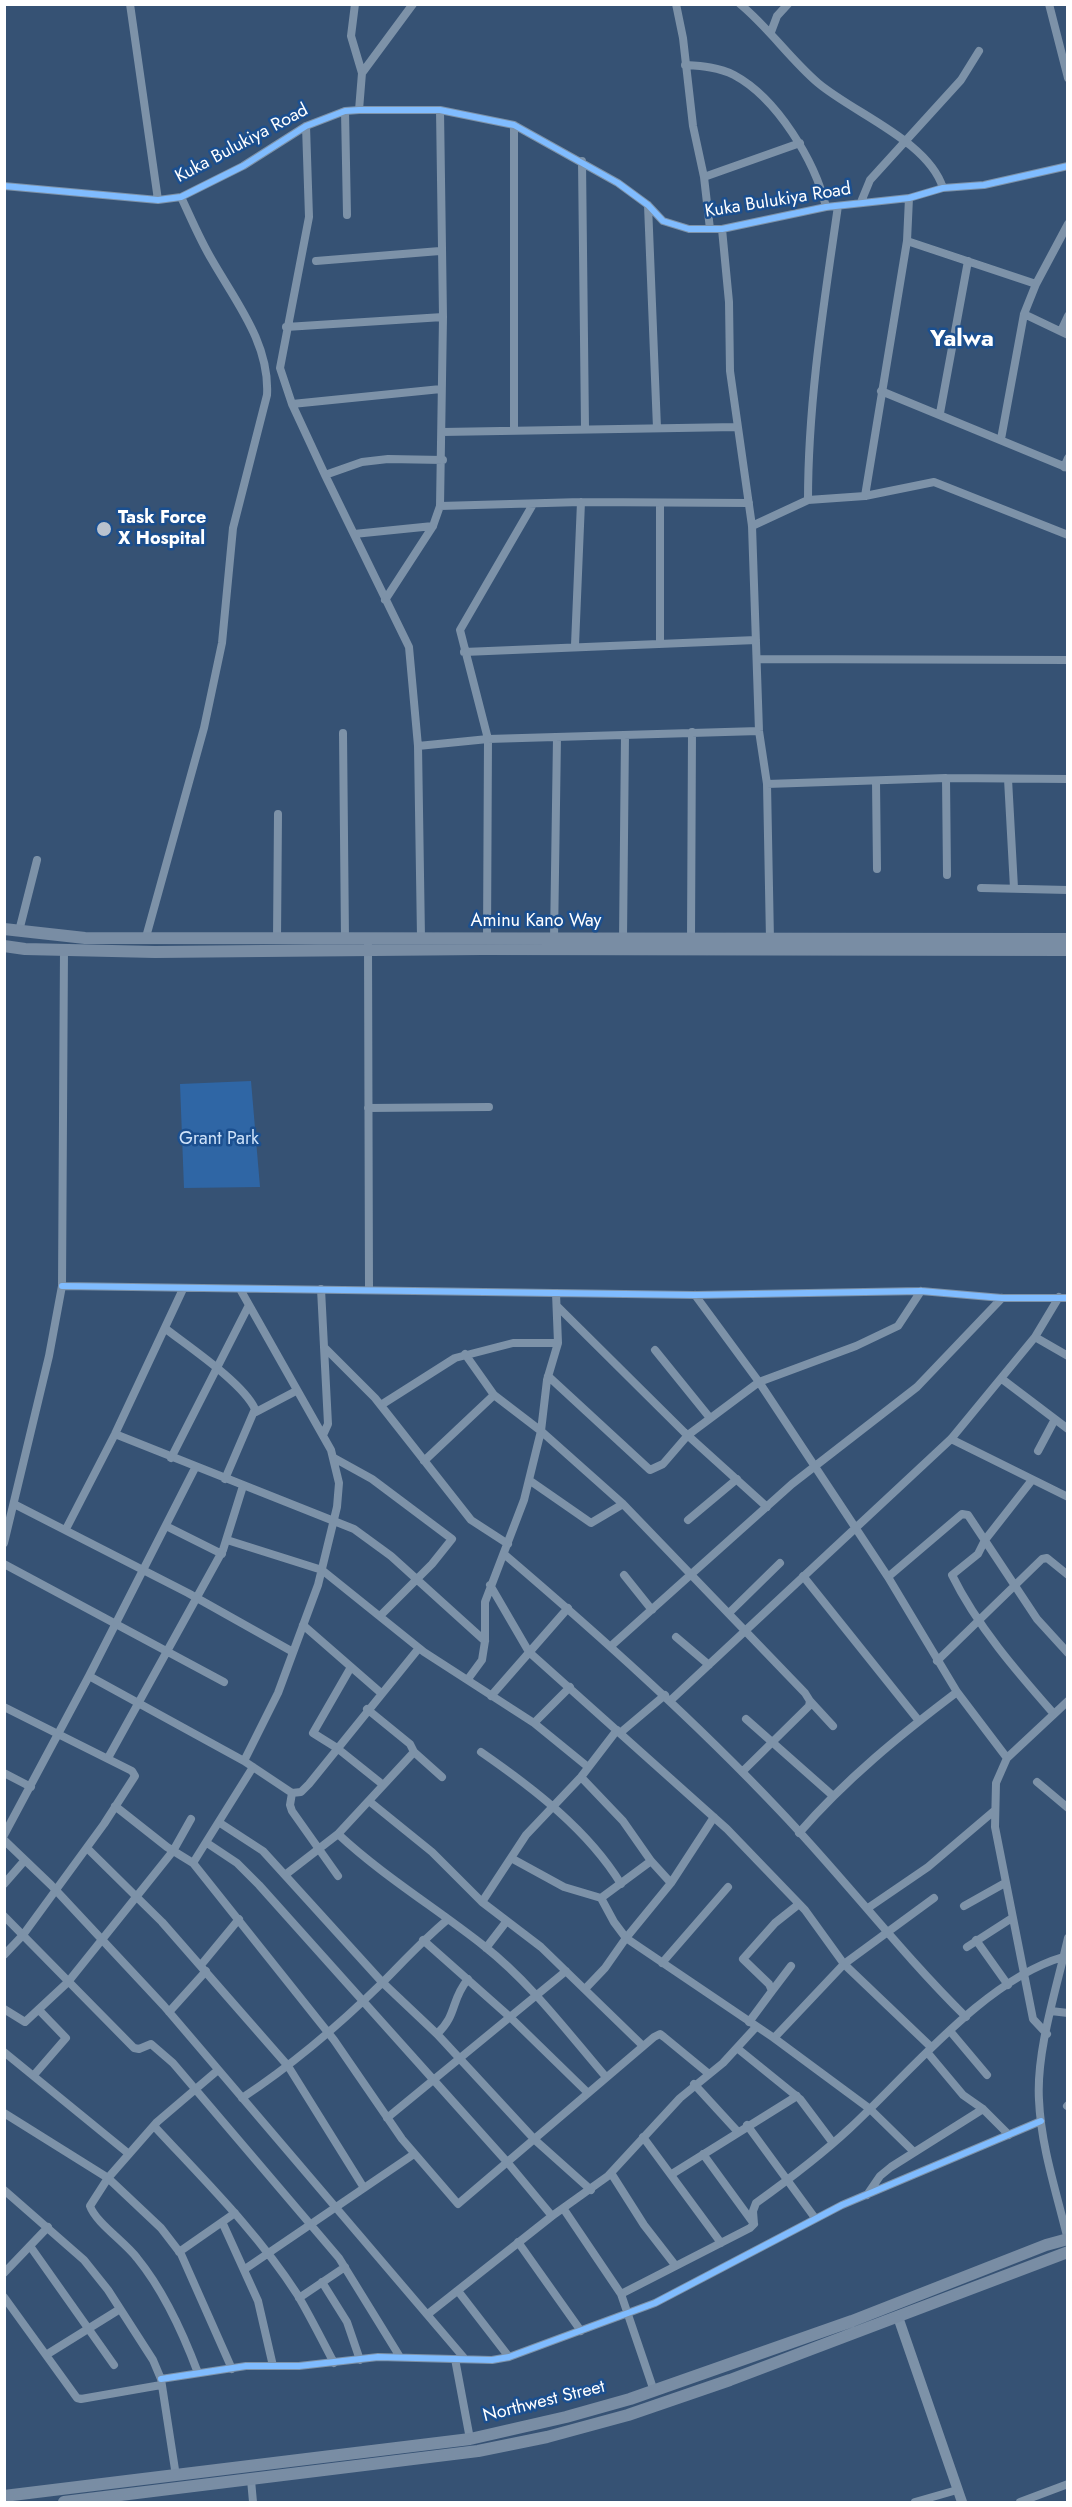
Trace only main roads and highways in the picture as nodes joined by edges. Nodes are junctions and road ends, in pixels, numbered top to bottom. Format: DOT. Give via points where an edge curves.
graph roads {
  1 [pos="10,930"];
  2 [pos="1068,939"];
  3 [pos="368,945"];
  4 [pos="4,946"];
  5 [pos="1068,950"];
  6 [pos="1068,2239"];
  7 [pos="1068,2252"];
  8 [pos="4,2496"];
  9 [pos="64,2502"];
  1 -- 3 [label="main road, Aminu Kano Way" via="85,938 345,939"];
  1 -- 4 [label="main road"];
  2 -- 3 [label="main road, Aminu Kano Way" via="421,938"];
  3 -- 4 [label="main road, Aminu Kano Way" via="155,952"];
  3 -- 5 [label="main road, Aminu Kano Way" via="482,949"];
  6 -- 8 [label="main road, Northwest Street" via="852,2321 654,2391 566,2417 470,2439"];
  7 -- 9 [label="main road, Northwest Street" via="651,2407 558,2434 496,2448"];
}
